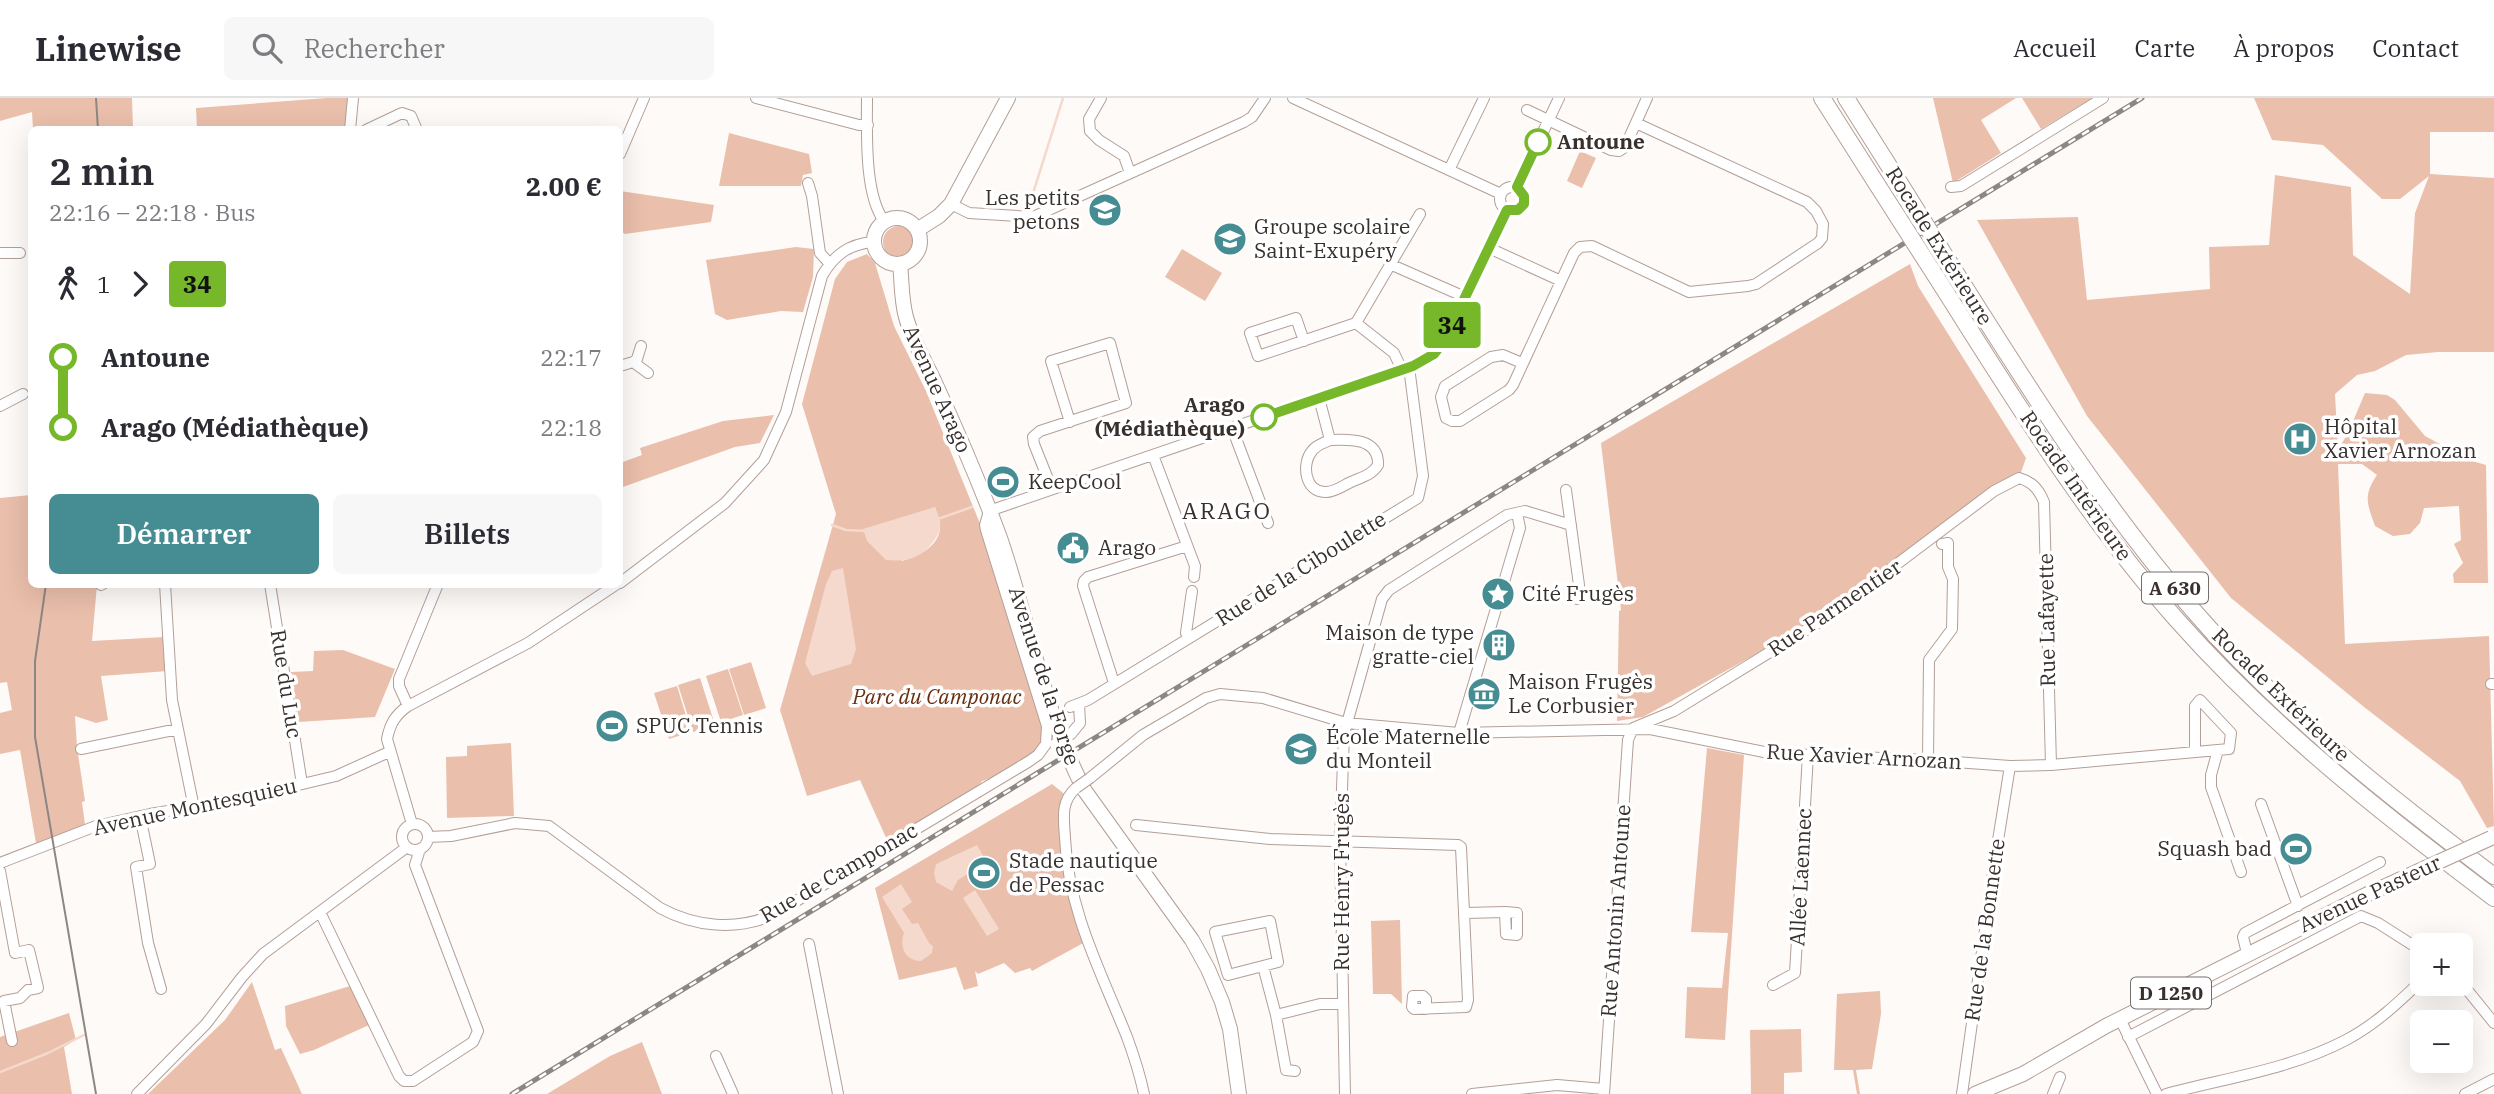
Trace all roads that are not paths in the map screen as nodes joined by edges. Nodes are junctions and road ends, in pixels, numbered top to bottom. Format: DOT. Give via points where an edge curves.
graph roads {
  1 [pos="353,98"];
  2 [pos="644,98"];
  3 [pos="756,98"];
  4 [pos="867,98"];
  5 [pos="1008,98"];
  6 [pos="1101,98"];
  7 [pos="1265,98"];
  8 [pos="1293,98"];
  9 [pos="1484,98"];
  10 [pos="1559,98"];
  11 [pos="1647,98"];
  12 [pos="1822,98"];
  13 [pos="1846,98"];
  14 [pos="2103,98"];
  15 [pos="1527,110"];
  16 [pos="1548,120"];
  17 [pos="1636,123"];
  18 [pos="868,125"];
  19 [pos="350,126"];
  20 [pos="374,126"];
  21 [pos="415,126"];
  22 [pos="623,147"];
  23 [pos="1449,170"];
  24 [pos="1130,173"];
  25 [pos="808,183"];
  26 [pos="1517,187"];
  27 [pos="1951,187"];
  28 [pos="1501,194"];
  29 [pos="951,204"];
  30 [pos="1507,210"];
  31 [pos="1420,214"];
  32 [pos="884,221"];
  33 [pos="917,230"];
  34 [pos="873,243"];
  35 [pos="1489,248"];
  36 [pos="0,253"];
  37 [pos="20,253"];
  38 [pos="829,263"];
  39 [pos="900,264"];
  40 [pos="1392,265"];
  41 [pos="1561,281"];
  42 [pos="1465,297"];
  43 [pos="1356,323"];
  44 [pos="1304,341"];
  45 [pos="641,345"];
  46 [pos="633,362"];
  47 [pos="1522,363"];
  48 [pos="623,365"];
  49 [pos="1406,368"];
  50 [pos="648,373"];
  51 [pos="23,394"];
  52 [pos="1319,398"];
  53 [pos="0,407"];
  54 [pos="1070,422"];
  55 [pos="1232,428"];
  56 [pos="1330,439"];
  57 [pos="1153,455"];
  58 [pos="2029,481"];
  59 [pos="1052,489"];
  60 [pos="1566,490"];
  61 [pos="989,511"];
  62 [pos="1517,513"];
  63 [pos="1269,523"];
  64 [pos="1571,525"];
  65 [pos="1942,544"];
  66 [pos="1187,546"];
  67 [pos="1194,577"];
  68 [pos="623,580"];
  69 [pos="165,588"];
  70 [pos="271,588"];
  71 [pos="436,588"];
  72 [pos="612,588"];
  73 [pos="1192,591"];
  74 [pos="1577,599"];
  75 [pos="1189,638"];
  76 [pos="1114,683"];
  77 [pos="408,706"];
  78 [pos="1346,723"];
  79 [pos="1633,728"];
  80 [pos="178,729"];
  81 [pos="1459,733"];
  82 [pos="1071,734"];
  83 [pos="1051,744"];
  84 [pos="81,749"];
  85 [pos="2218,750"];
  86 [pos="2195,751"];
  87 [pos="389,752"];
  88 [pos="1808,755"];
  89 [pos="1928,760"];
  90 [pos="2010,765"];
  91 [pos="2051,765"];
  92 [pos="302,784"];
  93 [pos="2261,804"];
  94 [pos="194,808"];
  95 [pos="140,816"];
  96 [pos="412,824"];
  97 [pos="1136,825"];
  98 [pos="428,837"];
  99 [pos="2493,837"];
  100 [pos="1340,842"];
  101 [pos="407,847"];
  102 [pos="420,849"];
  103 [pos="2380,862"];
  104 [pos="0,863"];
  105 [pos="0,871"];
  106 [pos="2241,872"];
  107 [pos="2494,876"];
  108 [pos="2494,898"];
  109 [pos="2298,906"];
  110 [pos="320,912"];
  111 [pos="1465,912"];
  112 [pos="1505,912"];
  113 [pos="2410,943"];
  114 [pos="809,944"];
  115 [pos="2247,953"];
  116 [pos="1263,966"];
  117 [pos="1773,985"];
  118 [pos="161,989"];
  119 [pos="2410,990"];
  120 [pos="2472,996"];
  121 [pos="1343,1004"];
  122 [pos="1426,1009"];
  123 [pos="1276,1014"];
  124 [pos="2120,1019"];
  125 [pos="2494,1023"];
  126 [pos="2127,1037"];
  127 [pos="12,1041"];
  128 [pos="716,1056"];
  129 [pos="1295,1071"];
  130 [pos="2060,1077"];
  131 [pos="2494,1079"];
  132 [pos="1604,1091"];
  133 [pos="1484,1093"];
  134 [pos="137,1094"];
  135 [pos="733,1094"];
  136 [pos="838,1094"];
  137 [pos="1144,1094"];
  138 [pos="1239,1094"];
  139 [pos="1345,1094"];
  140 [pos="1472,1094"];
  141 [pos="1962,1094"];
  142 [pos="1975,1094"];
  143 [pos="2053,1094"];
  144 [pos="2157,1094"];
  145 [pos="2166,1094"];
  146 [pos="2465,1094"];
  1 -- 19 [label="street"];
  2 -- 22 [label="street"];
  3 -- 18 [label="street"];
  4 -- 18 [label="street"];
  5 -- 29 [label="main road"];
  6 -- 24 [label="street" via="1089,119 1090,131 1124,156"];
  7 -- 24 [label="street" via="1244,122"];
  8 -- 23 [label="street"];
  9 -- 23 [label="street"];
  10 -- 16 [label="street"];
  11 -- 17 [label="street"];
  12 -- 108 [label="highway, Rocade Intérieure / A 630, bridge" via="2058,465 2177,620 2247,695 2319,761"];
  13 -- 107 [label="highway, Rocade Extérieure / A 630, bridge" via="2074,456 2193,611 2321,738"];
  14 -- 27 [label="street" via="1961,186"];
  15 -- 16 [label="street"];
  16 -- 17 [label="street" via="1615,151 1625,147"];
  16 -- 26 [label="street"];
  17 -- 41 [label="street" via="1807,202 1823,224 1822,238 1748,286 1689,292 1592,246 1574,253"];
  18 -- 32 [label="street" via="873,193"];
  20 -- 21 [label="street" via="407,113"];
  23 -- 28 [label="street"];
  24 -- 29 [label="street" via="1032,217 969,213"];
  25 -- 38 [label="street" via="820,253"];
  26 -- 28 [label="street" via="1508,187"];
  26 -- 30 [label="street" via="1524,204 1518,210"];
  28 -- 30 [label="street" via="1500,203"];
  29 -- 33 [label="main road"];
  30 -- 35 [label="street"];
  31 -- 40 [label="street"];
  32 -- 33 [label="main road" via="902,218"];
  32 -- 34 [label="main road"];
  33 -- 39 [label="main road" via="918,251"];
  34 -- 38 [label="street" via="848,247"];
  34 -- 39 [label="main road" via="886,261"];
  35 -- 41 [label="street"];
  35 -- 42 [label="street"];
  36 -- 37 [label="street"];
  38 -- 68 [label="street" via="786,412 764,460 725,503"];
  39 -- 61 [label="main road, Avenue Arago" via="910,330"];
  40 -- 42 [label="street"];
  40 -- 43 [label="street"];
  41 -- 47 [label="street"];
  42 -- 49 [label="street" via="1440,348"];
  43 -- 44 [label="street"];
  43 -- 49 [label="street"];
  44 -- 44 [label="street" via="1258,356 1250,333 1296,318"];
  45 -- 46 [label="street"];
  46 -- 48 [label="street"];
  46 -- 50 [label="street"];
  47 -- 47 [label="street" via="1503,355 1491,356 1444,386 1441,397 1446,418 1460,421 1509,390"];
  49 -- 52 [label="street"];
  49 -- 75 [label="street, Rue de la Ciboulette" via="1423,476 1418,498"];
  51 -- 53 [label="street"];
  52 -- 55 [label="street"];
  52 -- 56 [label="street"];
  54 -- 54 [label="street" via="1051,361 1110,343 1126,403"];
  54 -- 59 [label="street" via="1033,437"];
  55 -- 57 [label="street"];
  55 -- 63 [label="street"];
  56 -- 56 [label="street" via="1313,449 1305,465 1307,478 1319,491 1334,490 1372,473 1378,465 1377,453 1370,445"];
  57 -- 59 [label="street"];
  57 -- 66 [label="street"];
  58 -- 79 [label="street, Rue Parmentier" via="2019,478 1994,491 1824,619 1674,711"];
  58 -- 91 [label="street, Rue Lafayette" via="2044,502"];
  59 -- 61 [label="street"];
  60 -- 64 [label="street"];
  61 -- 83 [label="street" via="986,530"];
  61 -- 138 [label="main road, Avenue de la Forge" via="1074,769 1208,968 1230,1029"];
  62 -- 64 [label="street" via="1525,511"];
  62 -- 78 [label="street, Rue Henry Frugès" via="1389,590 1382,599"];
  62 -- 81 [label="street" via="1520,528"];
  64 -- 74 [label="street"];
  65 -- 89 [label="street" via="1948,543 1953,579 1952,629 1929,660"];
  66 -- 67 [label="street"];
  66 -- 76 [label="street" via="1084,581"];
  69 -- 80 [label="street"];
  70 -- 92 [label="street, Rue du Luc"];
  71 -- 77 [label="street" via="399,679"];
  72 -- 77 [label="street" via="528,643"];
  73 -- 75 [label="street"];
  75 -- 76 [label="street, Rue de la Ciboulette"];
  76 -- 82 [label="street, Rue de la Ciboulette" via="1074,705 1080,723"];
  77 -- 87 [label="street" via="390,726"];
  78 -- 81 [label="street, Rue Xavier Arnozan"];
  78 -- 100 [label="street, Rue Henry Frugès"];
  78 -- 137 [label="street, Rue Xavier Arnozan, bridge" via="1263,698 1220,694 1143,736 1072,793 1064,813 1066,859 1076,909 1127,1036"];
  79 -- 81 [label="street, Rue Xavier Arnozan"];
  79 -- 88 [label="street, Rue Xavier Arnozan" via="1769,753"];
  79 -- 132 [label="street, Rue Antonin Antoune" via="1628,740"];
  80 -- 84 [label="street"];
  80 -- 94 [label="street"];
  82 -- 83 [label="street, Rue de Camponac, bridge"];
  83 -- 98 [label="street, Rue de Camponac" via="773,915 739,924 700,923 660,908 550,826 515,824"];
  85 -- 86 [label="street, Rue Xavier Arnozan"];
  85 -- 86 [label="street" via="2229,748 2231,733 2200,701 2195,706"];
  85 -- 106 [label="street" via="2211,787"];
  86 -- 91 [label="street, Rue Xavier Arnozan"];
  87 -- 92 [label="street, Avenue Montesquieu" via="345,774"];
  87 -- 96 [label="street"];
  88 -- 89 [label="street, Rue Xavier Arnozan"];
  88 -- 117 [label="street, Allée Laennec" via="1795,973"];
  89 -- 90 [label="street, Rue Xavier Arnozan"];
  90 -- 91 [label="street, Rue Xavier Arnozan"];
  90 -- 141 [label="street, Rue de la Bonnette"];
  92 -- 94 [label="street, Avenue Montesquieu"];
  93 -- 109 [label="street, Avenue Pasteur"];
  94 -- 95 [label="street, Avenue Montesquieu"];
  95 -- 104 [label="street, Avenue Montesquieu" via="96,826"];
  95 -- 118 [label="street" via="150,864 136,867 148,943"];
  96 -- 98 [label="street" via="423,827"];
  96 -- 101 [label="street" via="403,832"];
  97 -- 100 [label="street"];
  98 -- 102 [label="street"];
  99 -- 115 [label="main road, Avenue Pasteur / D 1250, bridge"];
  100 -- 111 [label="street" via="1458,845"];
  100 -- 121 [label="street, Rue Henry Frugès"];
  101 -- 102 [label="street"];
  101 -- 110 [label="street"];
  102 -- 110 [label="street" via="415,865 478,1031 473,1042 413,1081 399,1076"];
  103 -- 109 [label="street, Avenue Pasteur"];
  105 -- 127 [label="street" via="15,953 29,950 38,988 4,1001"];
  109 -- 115 [label="street, Avenue Pasteur" via="2245,933"];
  110 -- 134 [label="street" via="264,954 206,1024"];
  111 -- 112 [label="street"];
  111 -- 122 [label="street" via="1466,1007"];
  113 -- 126 [label="street" via="2361,916"];
  114 -- 136 [label="street"];
  115 -- 124 [label="main road, Avenue Pasteur / D 1250"];
  116 -- 116 [label="street" via="1228,975 1215,932 1270,921 1279,962"];
  116 -- 123 [label="street"];
  119 -- 145 [label="street" via="2375,1021 2324,1050"];
  120 -- 125 [label="street"];
  121 -- 123 [label="street"];
  121 -- 139 [label="street, Rue Henry Frugès"];
  123 -- 129 [label="street" via="1286,1070"];
  124 -- 126 [label="street"];
  124 -- 142 [label="main road, Avenue Pasteur / D 1250" via="2023,1074"];
  126 -- 144 [label="street"];
  128 -- 135 [label="street"];
  130 -- 143 [label="street"];
  131 -- 146 [label="street"];
  132 -- 133 [label="street" via="1557,1084"];
  133 -- 140 [label="street"];
}
